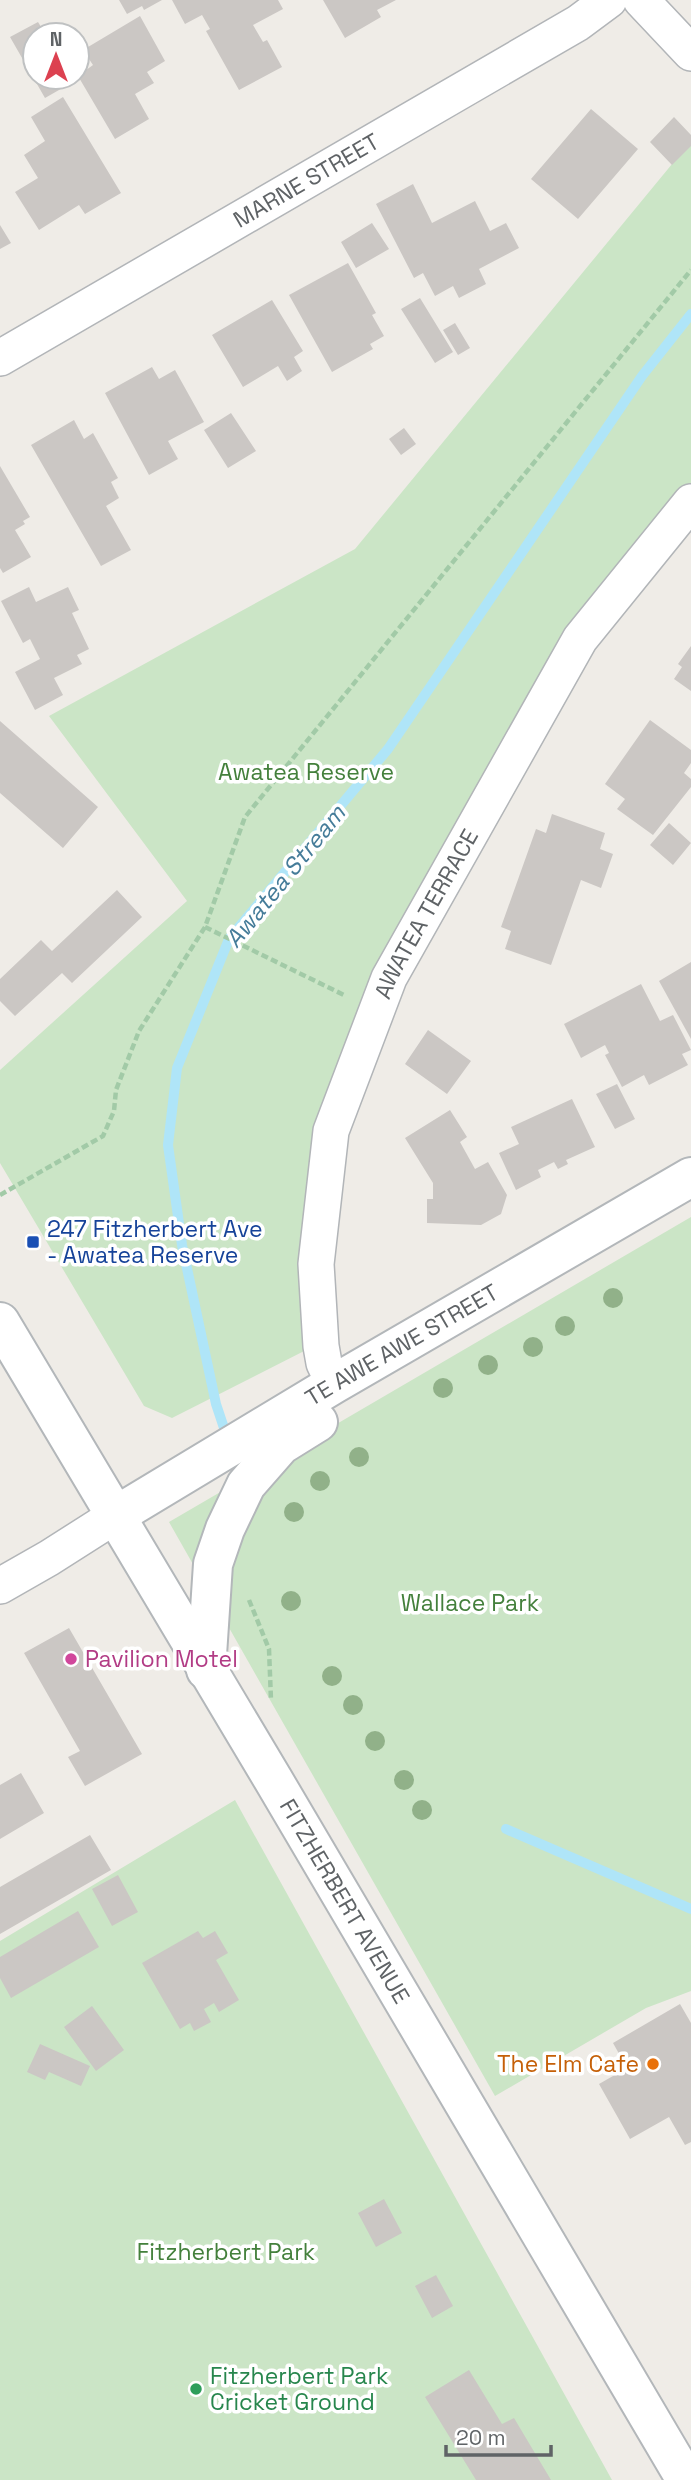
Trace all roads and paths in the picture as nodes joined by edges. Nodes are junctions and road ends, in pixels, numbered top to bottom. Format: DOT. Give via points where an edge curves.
graph roads {
  1 [pos="609,0"];
  2 [pos="641,0"];
  3 [pos="691,53"];
  4 [pos="691,270"];
  5 [pos="0,358"];
  6 [pos="691,502"];
  7 [pos="205,927"];
  8 [pos="376,1010"];
  9 [pos="691,1177"];
  10 [pos="0,1195"];
  11 [pos="479,1302"];
  12 [pos="0,1322"];
  13 [pos="334,1384"];
  14 [pos="115,1516"];
  15 [pos="0,1586"];
  16 [pos="247,1596"];
  17 [pos="206,1670"];
  18 [pos="271,1702"];
  19 [pos="686,2480"];
  1 -- 5 [label="street, MARNE STREET" via="578,23"];
  2 -- 3 [label="street"];
  4 -- 7 [label="path" via="245,817"];
  6 -- 8 [label="street, AWATEA TERRACE" via="580,639 388,978"];
  7 -- 8 [label="path"];
  7 -- 10 [label="path" via="139,1031 103,1136"];
  8 -- 13 [label="street, AWATEA TERRACE" via="331,1131 316,1264 321,1346"];
  9 -- 11 [label="main road, TE AWE AWE STREET"];
  11 -- 13 [label="main road, TE AWE AWE STREET"];
  11 -- 17 [label="main road" via="404,1370 281,1444 246,1485 213,1564"];
  12 -- 14 [label="main road, FITZHERBERT AVENUE"];
  13 -- 14 [label="main road, TE AWE AWE STREET"];
  14 -- 15 [label="street"];
  14 -- 17 [label="main road, FITZHERBERT AVENUE"];
  16 -- 18 [label="path" via="268,1649"];
  17 -- 19 [label="main road, FITZHERBERT AVENUE"];
}
